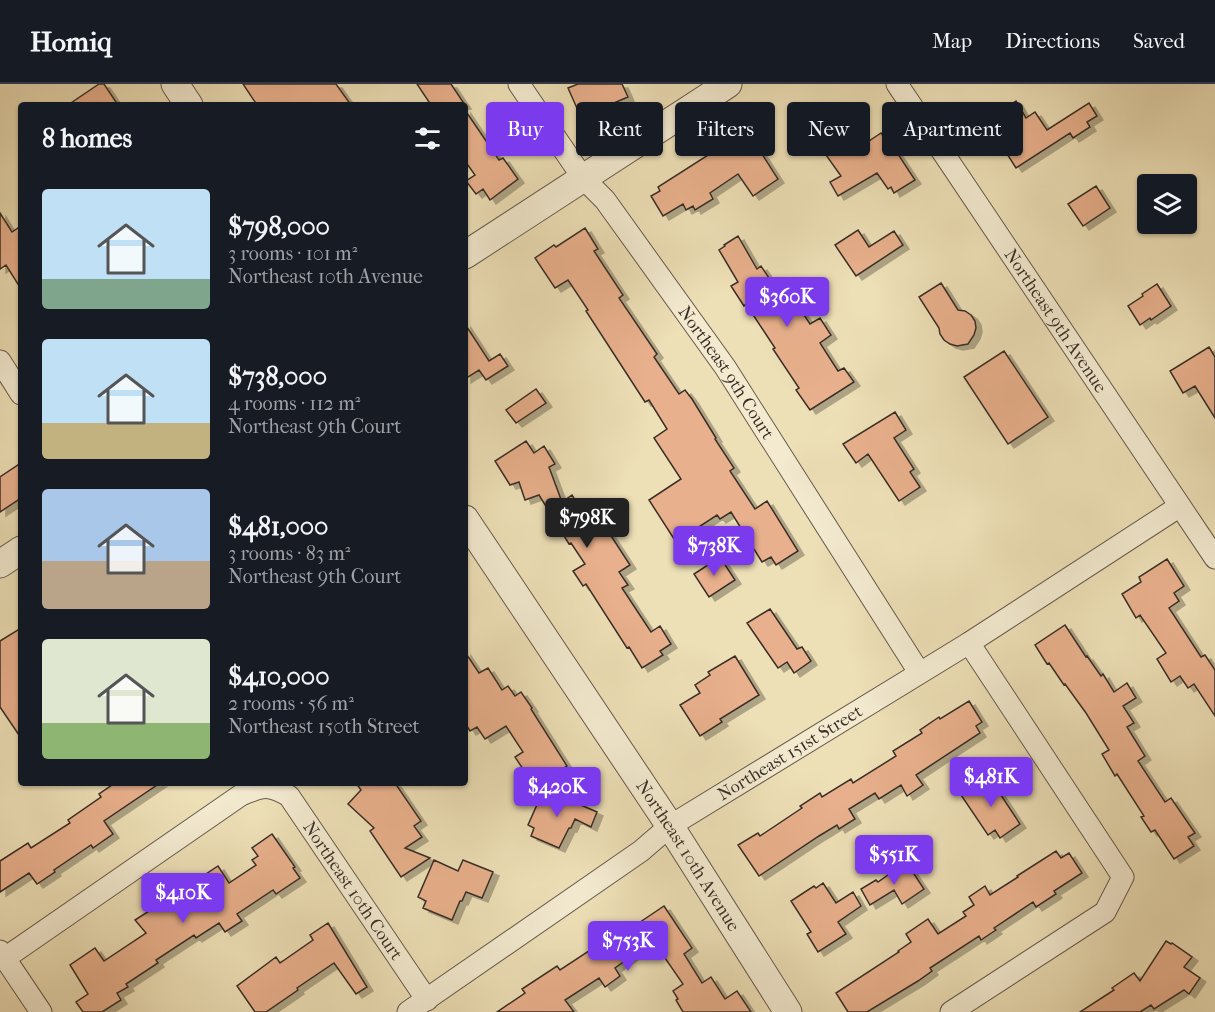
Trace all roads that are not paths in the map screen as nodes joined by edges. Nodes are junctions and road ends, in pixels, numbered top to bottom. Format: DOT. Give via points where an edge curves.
graph roads {
  1 [pos="175,84"];
  2 [pos="519,84"];
  3 [pos="728,84"];
  4 [pos="897,84"];
  5 [pos="187,102"];
  6 [pos="583,178"];
  7 [pos="468,253"];
  8 [pos="0,361"];
  9 [pos="18,389"];
  10 [pos="1180,506"];
  11 [pos="468,523"];
  12 [pos="18,552"];
  13 [pos="1215,558"];
  14 [pos="0,564"];
  15 [pos="969,643"];
  16 [pos="919,672"];
  17 [pos="670,826"];
  18 [pos="2,954"];
  19 [pos="427,1000"];
  20 [pos="41,1012"];
  21 [pos="408,1012"];
  22 [pos="788,1012"];
  23 [pos="951,1012"];
  1 -- 5 [label="street"];
  2 -- 6 [label="street, Northeast 9th Court"];
  3 -- 6 [label="street"];
  4 -- 10 [label="street, Northeast 9th Avenue"];
  6 -- 7 [label="street"];
  6 -- 16 [label="street, Northeast 9th Court" via="605,200 725,367"];
  8 -- 9 [label="street"];
  10 -- 13 [label="street, Northeast 9th Avenue"];
  10 -- 15 [label="street, Northeast 151st Street"];
  11 -- 17 [label="street, Northeast 10th Avenue"];
  12 -- 14 [label="street"];
  15 -- 16 [label="street, Northeast 151st Street"];
  15 -- 23 [label="street" via="1123,877 1105,912"];
  16 -- 17 [label="street, Northeast 151st Street"];
  17 -- 19 [label="street, Northeast 151st Street" via="641,851"];
  17 -- 22 [label="street, Northeast 10th Avenue"];
  18 -- 19 [label="street, Northeast 10th Court" via="241,795 273,787 289,796"];
  18 -- 20 [label="street"];
  19 -- 21 [label="street, Northeast 151st Street"];
}
